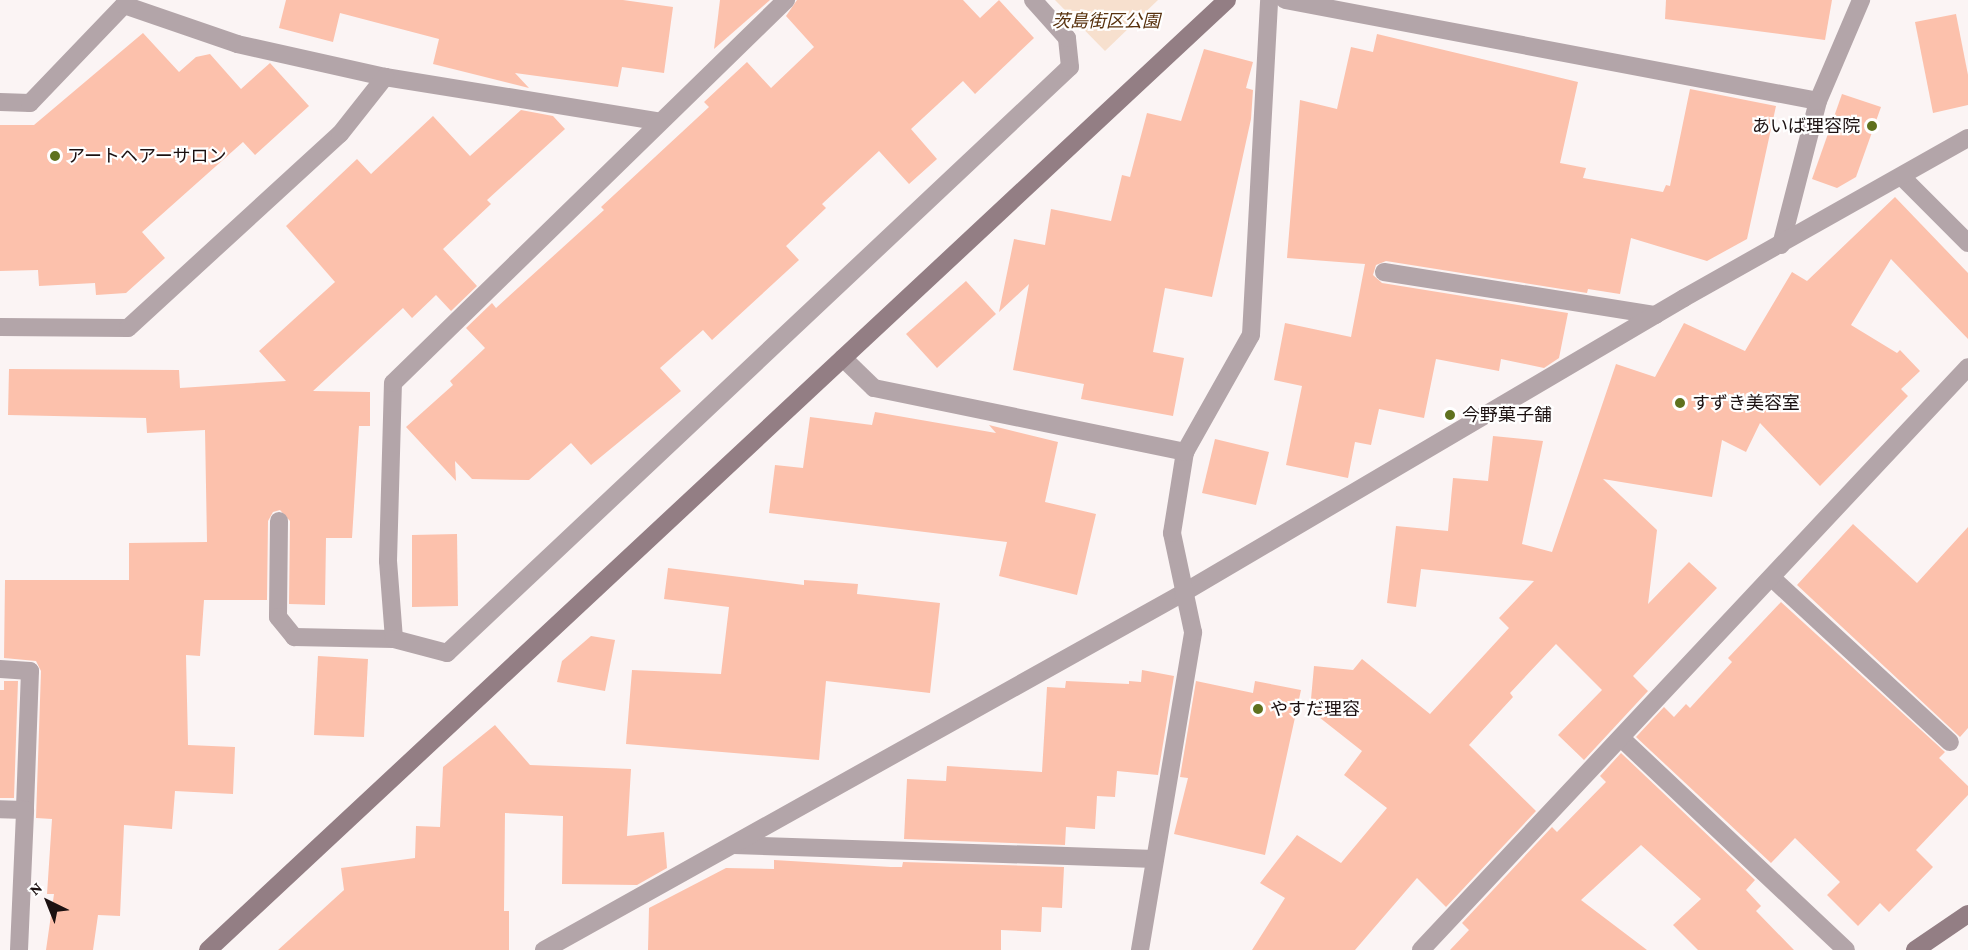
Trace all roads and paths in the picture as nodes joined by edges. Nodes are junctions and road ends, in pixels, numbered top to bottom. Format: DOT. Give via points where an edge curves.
graph roads {
  1 [pos="786,0"];
  2 [pos="1033,0"];
  3 [pos="1227,0"];
  4 [pos="1269,0"];
  5 [pos="1285,0"];
  6 [pos="1861,0"];
  7 [pos="117,3"];
  8 [pos="385,77"];
  9 [pos="1818,101"];
  10 [pos="0,102"];
  11 [pos="658,122"];
  12 [pos="1968,138"];
  13 [pos="1904,178"];
  14 [pos="1968,243"];
  15 [pos="1781,244"];
  16 [pos="1384,272"];
  17 [pos="1656,315"];
  18 [pos="0,327"];
  19 [pos="843,358"];
  20 [pos="1968,368"];
  21 [pos="1185,452"];
  22 [pos="279,521"];
  23 [pos="1772,578"];
  24 [pos="1183,593"];
  25 [pos="394,639"];
  26 [pos="0,669"];
  27 [pos="1621,738"];
  28 [pos="1950,742"];
  29 [pos="0,809"];
  30 [pos="25,810"];
  31 [pos="734,844"];
  32 [pos="1155,859"];
  33 [pos="1968,914"];
  34 [pos="20,950"];
  35 [pos="208,950"];
  36 [pos="544,950"];
  37 [pos="1140,950"];
  38 [pos="1420,950"];
  39 [pos="1846,950"];
  40 [pos="1916,950"];
  1 -- 11 [label="street"];
  2 -- 25 [label="street" via="1066,38 1070,67 447,653"];
  3 -- 19 [label="street"];
  4 -- 21 [label="street" via="1251,335"];
  5 -- 9 [label="street"];
  6 -- 9 [label="street"];
  7 -- 8 [label="street" via="237,44"];
  7 -- 10 [label="street" via="30,103"];
  8 -- 11 [label="street"];
  8 -- 18 [label="street" via="340,134 128,328"];
  9 -- 15 [label="street"];
  11 -- 25 [label="street" via="393,383 388,561"];
  12 -- 13 [label="street"];
  13 -- 14 [label="street"];
  13 -- 15 [label="street"];
  15 -- 17 [label="street"];
  16 -- 17 [label="street"];
  17 -- 24 [label="street"];
  19 -- 21 [label="street" via="874,388"];
  19 -- 35 [label="street"];
  20 -- 23 [label="street"];
  21 -- 24 [label="street" via="1172,533"];
  22 -- 25 [label="street" via="278,617 294,637"];
  23 -- 27 [label="street"];
  23 -- 28 [label="street"];
  24 -- 31 [label="street"];
  24 -- 32 [label="street" via="1193,632"];
  26 -- 30 [label="street" via="30,671"];
  27 -- 38 [label="street"];
  27 -- 39 [label="street"];
  29 -- 30 [label="street"];
  30 -- 34 [label="street"];
  31 -- 32 [label="street"];
  31 -- 36 [label="street"];
  32 -- 37 [label="street"];
  33 -- 40 [label="street"];
}
